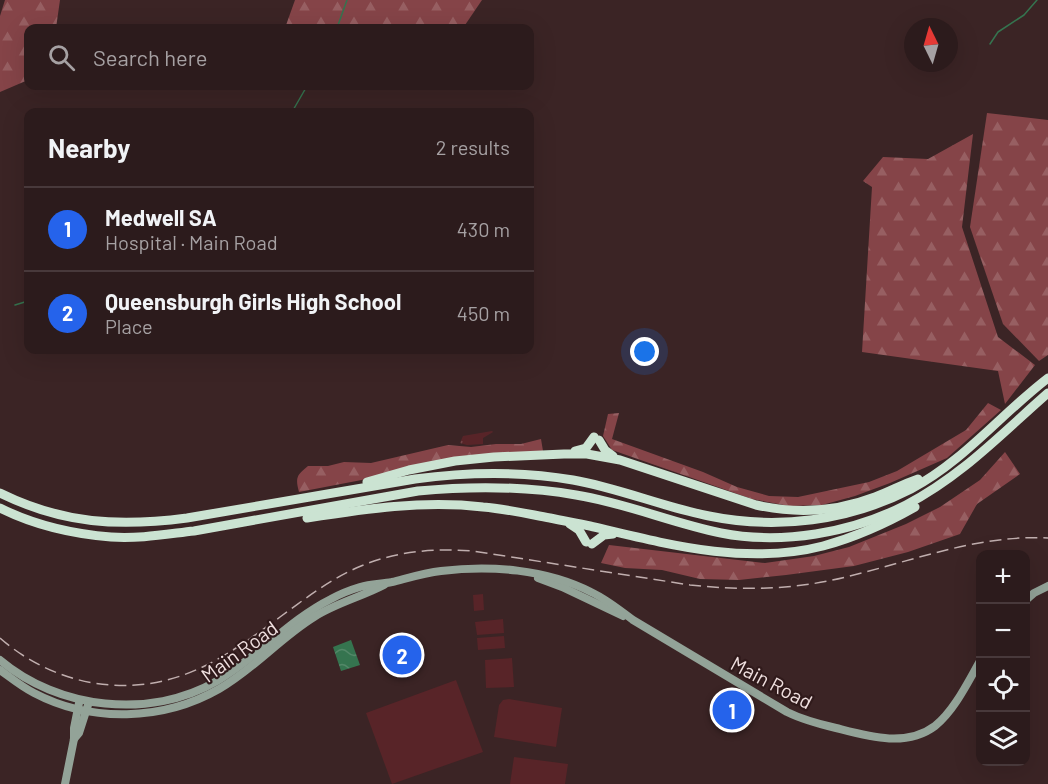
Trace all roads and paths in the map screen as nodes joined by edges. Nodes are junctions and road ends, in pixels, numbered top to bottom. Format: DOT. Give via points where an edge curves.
graph roads {
  1 [pos="1048,378"];
  2 [pos="1048,393"];
  3 [pos="1002,436"];
  4 [pos="564,453"];
  5 [pos="620,460"];
  6 [pos="936,473"];
  7 [pos="0,493"];
  8 [pos="327,493"];
  9 [pos="0,508"];
  10 [pos="563,521"];
  11 [pos="625,535"];
  12 [pos="113,537"];
  13 [pos="390,582"];
  14 [pos="1048,586"];
  15 [pos="1030,596"];
  16 [pos="0,660"];
  17 [pos="976,669"];
  18 [pos="0,670"];
  19 [pos="85,700"];
  20 [pos="66,705"];
  21 [pos="82,709"];
  22 [pos="74,728"];
  23 [pos="74,739"];
  24 [pos="65,784"];
  1 -- 6 [label="highway" via="974,445"];
  2 -- 3 [label="highway"];
  3 -- 11 [label="highway" via="983,458 919,505 870,530 821,546 736,553"];
  3 -- 12 [label="highway" via="945,482 906,505 862,523 807,535 741,536 577,495 484,487 418,491 157,536"];
  4 -- 5 [label="highway"];
  4 -- 5 [label="highway" via="586,448 596,438"];
  4 -- 8 [label="highway" via="455,461"];
  5 -- 6 [label="highway" via="756,505 801,511 848,506"];
  6 -- 8 [label="highway" via="872,507 818,519 772,522 707,516 608,488 540,475 449,474"];
  7 -- 8 [label="highway" via="57,514 132,523 187,518"];
  9 -- 12 [label="highway" via="53,527"];
  10 -- 11 [label="highway"];
  10 -- 11 [label="highway" via="579,530 589,543 604,535"];
  10 -- 12 [label="highway" via="483,507 405,505 173,538"];
  13 -- 17 [label="main road, Main Road" via="466,568 514,571 562,587 633,620 793,716 872,737 901,738 933,727 947,714"];
  13 -- 19 [label="main road, Main Road" via="362,586 330,599 203,688 129,705"];
  13 -- 21 [label="main road, Main Road" via="314,617 247,670 198,699 150,713"];
  14 -- 15 [label="main road"];
  16 -- 19 [label="main road, Main Road" via="30,681"];
  18 -- 20 [label="main road, Main Road" via="36,694"];
  19 -- 21 [label="main road"];
  20 -- 21 [label="main road, Main Road"];
  20 -- 22 [label="main road"];
  21 -- 22 [label="main road"];
  21 -- 23 [label="main road" via="80,733"];
  22 -- 23 [label="main road"];
  23 -- 24 [label="main road"];
}
